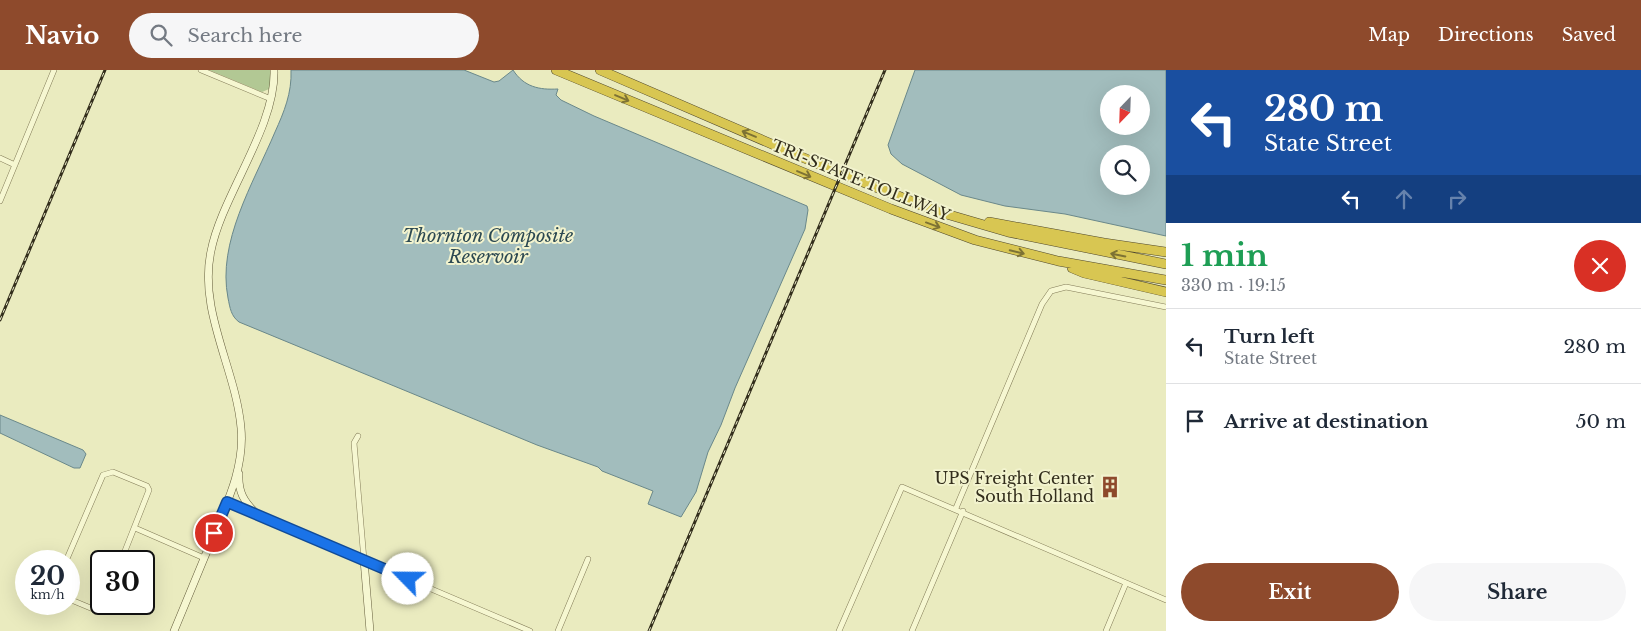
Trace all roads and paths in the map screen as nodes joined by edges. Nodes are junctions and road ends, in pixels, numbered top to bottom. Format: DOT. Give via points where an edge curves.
graph roads {
  1 [pos="54,70"];
  2 [pos="201,70"];
  3 [pos="274,70"];
  4 [pos="556,70"];
  5 [pos="600,70"];
  6 [pos="271,99"];
  7 [pos="0,158"];
  8 [pos="15,165"];
  9 [pos="0,200"];
  10 [pos="936,211"];
  11 [pos="1166,252"];
  12 [pos="1058,261"];
  13 [pos="1166,264"];
  14 [pos="1166,280"];
  15 [pos="1166,292"];
  16 [pos="1166,307"];
  17 [pos="358,436"];
  18 [pos="239,467"];
  19 [pos="227,502"];
  20 [pos="956,508"];
  21 [pos="963,511"];
  22 [pos="257,514"];
  23 [pos="135,528"];
  24 [pos="71,550"];
  25 [pos="125,550"];
  26 [pos="204,558"];
  27 [pos="364,560"];
  28 [pos="588,560"];
  29 [pos="1126,583"];
  30 [pos="1166,600"];
  31 [pos="174,631"];
  32 [pos="370,631"];
  33 [pos="530,631"];
  34 [pos="558,631"];
  35 [pos="839,631"];
  36 [pos="912,631"];
  37 [pos="1106,631"];
  1 -- 8 [label="street"];
  2 -- 6 [label="street"];
  3 -- 6 [label="street"];
  4 -- 12 [label="highway, TRI-STATE TOLLWAY, one-way" via="918,220 975,240"];
  10 -- 5 [label="highway, TRI-STATE TOLLWAY, one-way"];
  6 -- 18 [label="street" via="220,224 208,267 208,285 219,338 240,416 242,446"];
  7 -- 8 [label="street"];
  8 -- 9 [label="street"];
  10 -- 11 [label="highway" via="1045,233"];
  13 -- 10 [label="highway, TRI-STATE TOLLWAY, one-way" via="1008,232"];
  12 -- 14 [label="highway, TRI-STATE TOLLWAY"];
  12 -- 15 [label="highway" via="1084,273"];
  16 -- 20 [label="street" via="1066,287 1051,291 1042,304"];
  17 -- 27 [label="street" via="354,444"];
  18 -- 19 [label="street"];
  18 -- 22 [label="street" via="239,490 243,500"];
  19 -- 22 [label="street"];
  19 -- 26 [label="street"];
  20 -- 21 [label="street"];
  20 -- 35 [label="street" via="902,486"];
  21 -- 29 [label="street"];
  21 -- 36 [label="street"];
  22 -- 27 [label="street"];
  23 -- 24 [label="street" via="149,495 147,486 107,472"];
  23 -- 25 [label="street"];
  23 -- 26 [label="street"];
  26 -- 31 [label="street"];
  27 -- 32 [label="street"];
  27 -- 33 [label="street"];
  28 -- 34 [label="street"];
  29 -- 30 [label="street"];
  29 -- 37 [label="street"];
}
